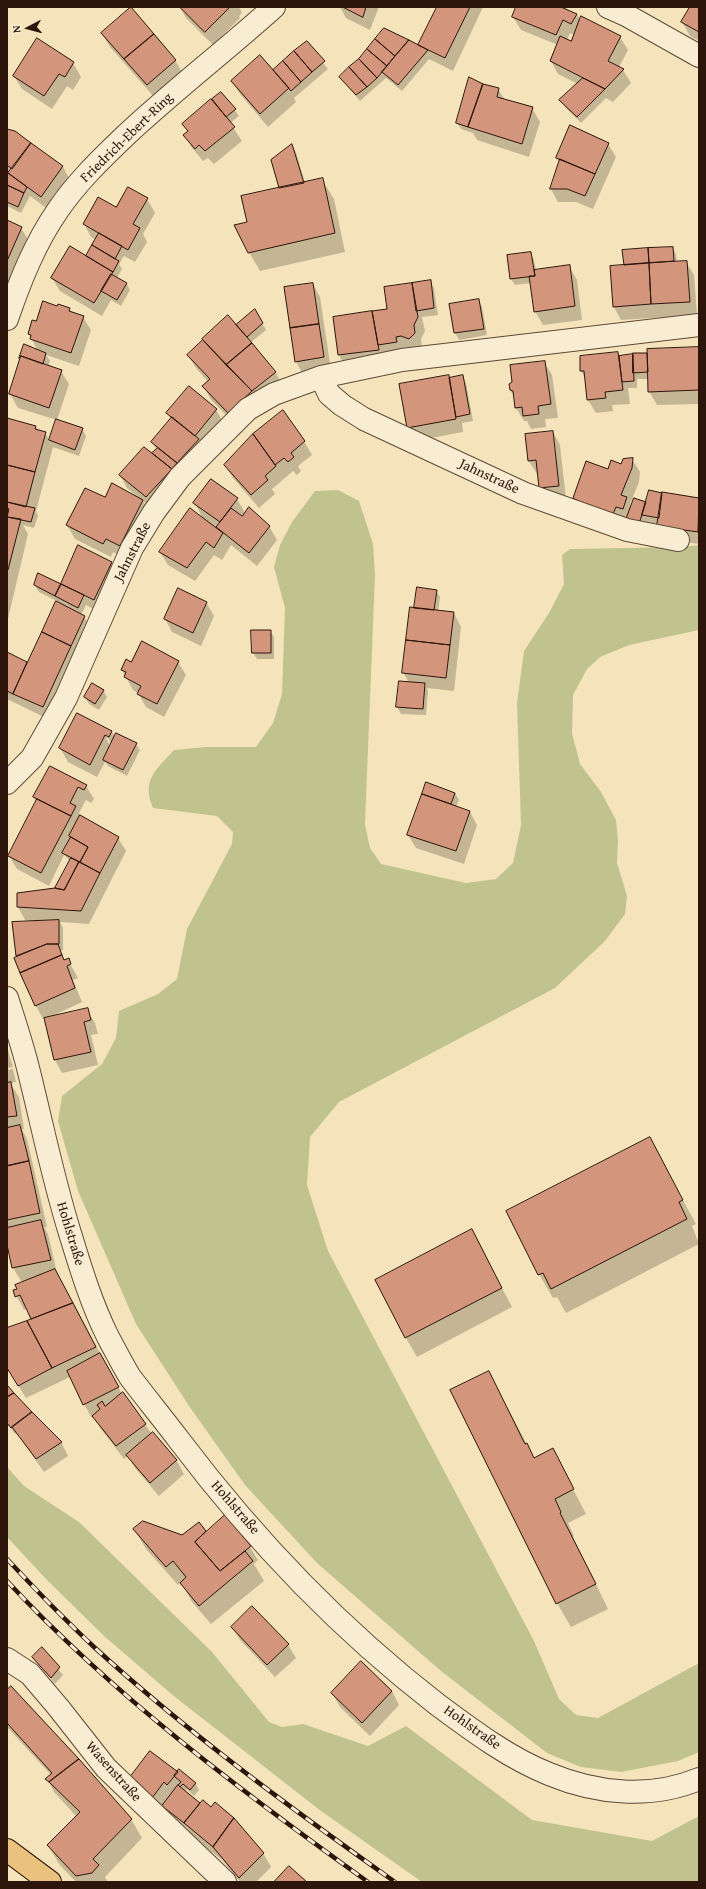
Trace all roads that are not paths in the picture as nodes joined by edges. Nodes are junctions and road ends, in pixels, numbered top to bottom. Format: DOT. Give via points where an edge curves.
graph roads {
  1 [pos="274,7"];
  2 [pos="608,7"];
  3 [pos="699,56"];
  4 [pos="7,319"];
  5 [pos="699,325"];
  6 [pos="321,377"];
  7 [pos="678,540"];
  8 [pos="7,784"];
  9 [pos="7,998"];
  10 [pos="7,1659"];
  11 [pos="699,1779"];
  12 [pos="7,1850"];
  13 [pos="50,1882"];
  14 [pos="225,1882"];
  1 -- 4 [label="street, Friedrich-Ebert-Ring" via="143,119 92,167 58,209 39,242"];
  2 -- 3 [label="street"];
  5 -- 6 [label="street, Jahnstraße" via="402,360"];
  6 -- 7 [label="street, Jahnstraße" via="329,394 364,418 523,493 627,530"];
  6 -- 8 [label="street, Jahnstraße" via="274,394 248,409 180,477 132,548 66,698 32,758"];
  9 -- 11 [label="street, Hohlstraße" via="26,1061 60,1202 83,1277 107,1333 129,1374 198,1465 240,1514 330,1610 407,1681 503,1750 548,1774 586,1787 619,1792 659,1791"];
  10 -- 14 [label="street, Wasenstraße" via="30,1674 106,1768"];
  12 -- 13 [label="main road"];
}
